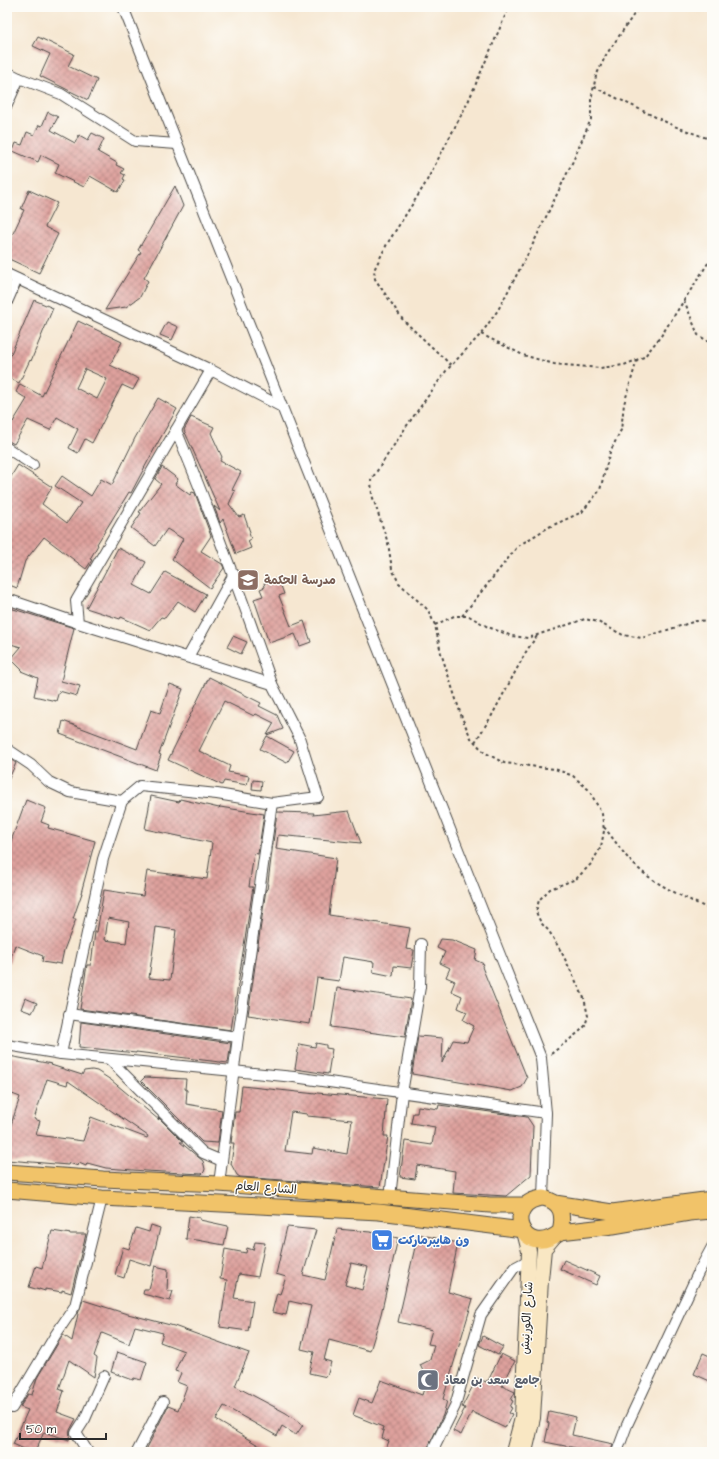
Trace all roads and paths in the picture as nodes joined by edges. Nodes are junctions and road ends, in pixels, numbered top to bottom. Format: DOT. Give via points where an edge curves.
graph roads {
  1 [pos="123,7"];
  2 [pos="509,7"];
  3 [pos="639,7"];
  4 [pos="7,72"];
  5 [pos="19,78"];
  6 [pos="594,87"];
  7 [pos="7,105"];
  8 [pos="712,140"];
  9 [pos="177,144"];
  10 [pos="712,257"];
  11 [pos="7,274"];
  12 [pos="17,279"];
  13 [pos="684,300"];
  14 [pos="7,302"];
  15 [pos="480,334"];
  16 [pos="712,344"];
  17 [pos="637,360"];
  18 [pos="451,366"];
  19 [pos="211,370"];
  20 [pos="282,407"];
  21 [pos="176,430"];
  22 [pos="7,448"];
  23 [pos="33,465"];
  24 [pos="234,574"];
  25 [pos="7,599"];
  26 [pos="462,616"];
  27 [pos="712,620"];
  28 [pos="78,623"];
  29 [pos="435,625"];
  30 [pos="538,635"];
  31 [pos="188,657"];
  32 [pos="272,684"];
  33 [pos="474,742"];
  34 [pos="7,750"];
  35 [pos="122,801"];
  36 [pos="272,803"];
  37 [pos="604,826"];
  38 [pos="709,909"];
  39 [pos="421,944"];
  40 [pos="69,1014"];
  41 [pos="238,1037"];
  42 [pos="7,1045"];
  43 [pos="61,1054"];
  44 [pos="109,1059"];
  45 [pos="541,1062"];
  46 [pos="233,1072"];
  47 [pos="402,1093"];
  48 [pos="546,1113"];
  49 [pos="222,1161"];
  50 [pos="7,1172"];
  51 [pos="219,1184"];
  52 [pos="7,1190"];
  53 [pos="385,1197"];
  54 [pos="102,1198"];
  55 [pos="712,1199"];
  56 [pos="549,1200"];
  57 [pos="525,1205"];
  58 [pos="712,1211"];
  59 [pos="379,1212"];
  60 [pos="524,1231"];
  61 [pos="557,1235"];
  62 [pos="712,1247"];
  63 [pos="529,1260"];
  64 [pos="104,1376"];
  65 [pos="163,1402"];
  66 [pos="12,1408"];
  67 [pos="88,1452"];
  68 [pos="137,1452"];
  69 [pos="432,1452"];
  70 [pos="513,1452"];
  71 [pos="525,1452"];
  72 [pos="617,1452"];
  1 -- 9 [label="street"];
  2 -- 18 [label="path" via="468,102 424,186 387,244 374,270 374,278 403,320"];
  3 -- 6 [label="path" via="606,55"];
  4 -- 5 [label="street"];
  5 -- 7 [label="street"];
  5 -- 9 [label="street" via="61,94 135,141"];
  6 -- 8 [label="path" via="674,126"];
  6 -- 15 [label="path" via="591,119 573,161 498,310"];
  9 -- 20 [label="street"];
  10 -- 13 [label="path"];
  11 -- 12 [label="street"];
  12 -- 14 [label="street"];
  12 -- 19 [label="street"];
  13 -- 16 [label="path" via="698,334"];
  13 -- 17 [label="path" via="661,336 644,357"];
  15 -- 17 [label="path" via="523,355 554,364 600,368 624,365"];
  15 -- 18 [label="path"];
  17 -- 26 [label="path" via="624,404 621,430 610,452 600,490 582,512 549,527 518,546"];
  18 -- 29 [label="path" via="371,480 372,495 388,543 392,569 399,583 428,610"];
  19 -- 20 [label="street"];
  19 -- 21 [label="street"];
  20 -- 45 [label="street"];
  21 -- 24 [label="street"];
  21 -- 28 [label="street" via="76,601"];
  22 -- 23 [label="street"];
  24 -- 31 [label="street"];
  24 -- 32 [label="street"];
  25 -- 28 [label="street"];
  26 -- 29 [label="path" via="454,616"];
  26 -- 30 [label="path" via="469,616 512,636 528,638"];
  27 -- 30 [label="path" via="696,621 642,638 623,635 598,622 585,619"];
  28 -- 31 [label="street"];
  29 -- 33 [label="path" via="441,653 462,718"];
  30 -- 33 [label="path"];
  31 -- 32 [label="street"];
  32 -- 36 [label="street" via="299,737 318,796"];
  33 -- 37 [label="path" via="484,752 504,763 555,769 573,776 589,790 602,814"];
  34 -- 35 [label="street" via="31,765 49,782 70,792"];
  35 -- 36 [label="street" via="140,786"];
  35 -- 40 [label="street" via="103,859"];
  36 -- 41 [label="street"];
  37 -- 38 [label="path" via="627,858 648,876 671,891"];
  37 -- 45 [label="path" via="601,847 591,864 576,879 550,889 539,900 536,912 562,953 584,998 588,1016 585,1026 579,1032"];
  39 -- 47 [label="street" via="420,987"];
  40 -- 41 [label="street"];
  40 -- 43 [label="street"];
  41 -- 46 [label="street"];
  42 -- 43 [label="street"];
  43 -- 44 [label="street"];
  44 -- 46 [label="street"];
  44 -- 49 [label="street" via="203,1154"];
  45 -- 48 [label="street"];
  46 -- 47 [label="street" via="294,1077"];
  46 -- 49 [label="street"];
  47 -- 48 [label="street"];
  47 -- 53 [label="street"];
  48 -- 56 [label="street"];
  49 -- 51 [label="street"];
  50 -- 51 [label="main road, الشارع العام"];
  51 -- 53 [label="main road, الشارع العام"];
  52 -- 54 [label="main road, الشارع العام"];
  53 -- 57 [label="main road, الشارع العام"];
  53 -- 59 [label="main road"];
  54 -- 59 [label="main road, الشارع العام"];
  54 -- 66 [label="street" via="75,1306"];
  55 -- 56 [label="main road" via="612,1212"];
  56 -- 57 [label="main road" via="536,1199"];
  56 -- 61 [label="main road" via="562,1212 563,1218"];
  57 -- 60 [label="main road" via="520,1218"];
  58 -- 61 [label="main road"];
  59 -- 60 [label="main road, الشارع العام"];
  60 -- 61 [label="main road" via="530,1238 538,1241"];
  60 -- 63 [label="main road, شارع الكورنيش" via="530,1251"];
  61 -- 71 [label="main road, شارع الكورنيش" via="544,1249 533,1418"];
  62 -- 72 [label="street" via="627,1425"];
  63 -- 69 [label="street" via="514,1268 481,1315 455,1406"];
  63 -- 70 [label="main road, شارع الكورنيش" via="522,1418"];
  64 -- 67 [label="street" via="85,1419 76,1432"];
  65 -- 68 [label="street"];
}
